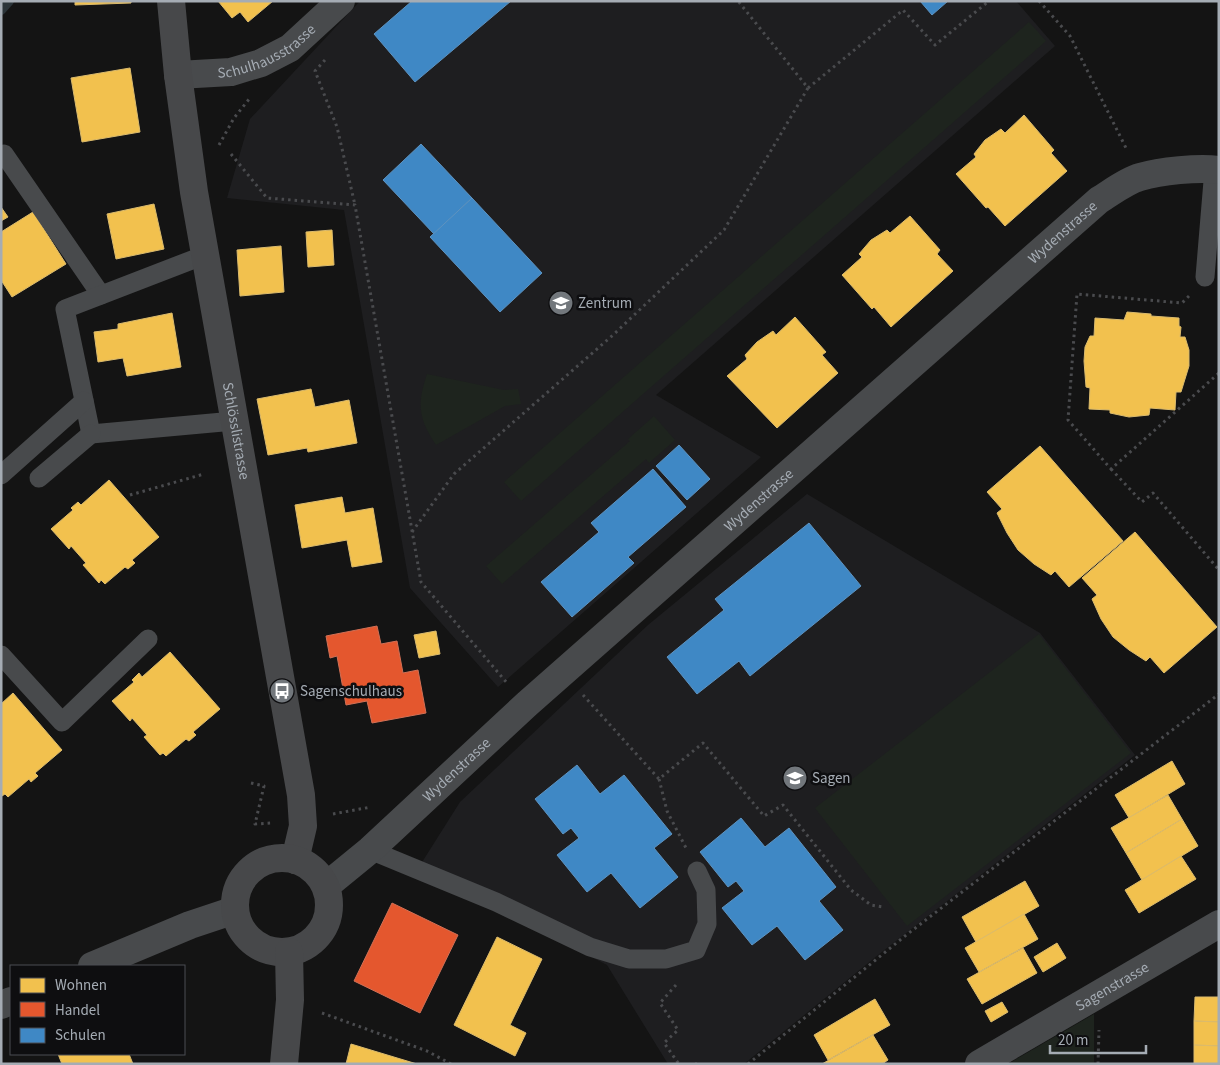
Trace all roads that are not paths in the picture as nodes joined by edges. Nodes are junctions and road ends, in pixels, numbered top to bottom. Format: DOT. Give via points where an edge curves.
graph roads {
  1 [pos="171,1"];
  2 [pos="341,1"];
  3 [pos="178,75"];
  4 [pos="4,154"];
  5 [pos="1216,170"];
  6 [pos="205,255"];
  7 [pos="1205,277"];
  8 [pos="101,295"];
  9 [pos="84,401"];
  10 [pos="234,421"];
  11 [pos="91,434"];
  12 [pos="1,475"];
  13 [pos="39,478"];
  14 [pos="148,639"];
  15 [pos="1,655"];
  16 [pos="370,850"];
  17 [pos="295,860"];
  18 [pos="697,871"];
  19 [pos="326,886"];
  20 [pos="235,910"];
  21 [pos="1219,924"];
  22 [pos="289,952"];
  23 [pos="94,965"];
  24 [pos="284,1064"];
  25 [pos="979,1064"];
  1 -- 3 [label="main road, Schlösslistrasse"];
  2 -- 3 [label="street, Schulhausstrasse" via="290,48 261,63 231,72"];
  3 -- 6 [label="main road, Schlösslistrasse"];
  4 -- 8 [label="lane"];
  5 -- 7 [label="lane"];
  5 -- 16 [label="street, Wydenstrasse" via="1140,177 1099,200 527,704"];
  6 -- 8 [label="lane"];
  6 -- 10 [label="main road, Schlösslistrasse"];
  8 -- 9 [label="lane" via="64,309"];
  9 -- 11 [label="lane"];
  9 -- 12 [label="lane"];
  10 -- 11 [label="lane"];
  10 -- 17 [label="main road, Schlösslistrasse" via="301,795 303,826"];
  11 -- 13 [label="lane"];
  14 -- 15 [label="lane" via="62,722"];
  16 -- 18 [label="lane" via="496,902 590,947 629,959 666,959 696,950 707,924 706,890"];
  16 -- 19 [label="street, Wydenstrasse"];
  17 -- 19 [label="main road" via="308,865"];
  17 -- 20 [label="main road" via="277,858 252,870 237,892"];
  19 -- 22 [label="main road" via="329,903 323,928 305,946"];
  20 -- 22 [label="main road" via="239,925 248,937 260,946"];
  20 -- 23 [label="street"];
  21 -- 25 [label="street, Sagenstrasse"];
  22 -- 24 [label="main road" via="290,1000"];
}
